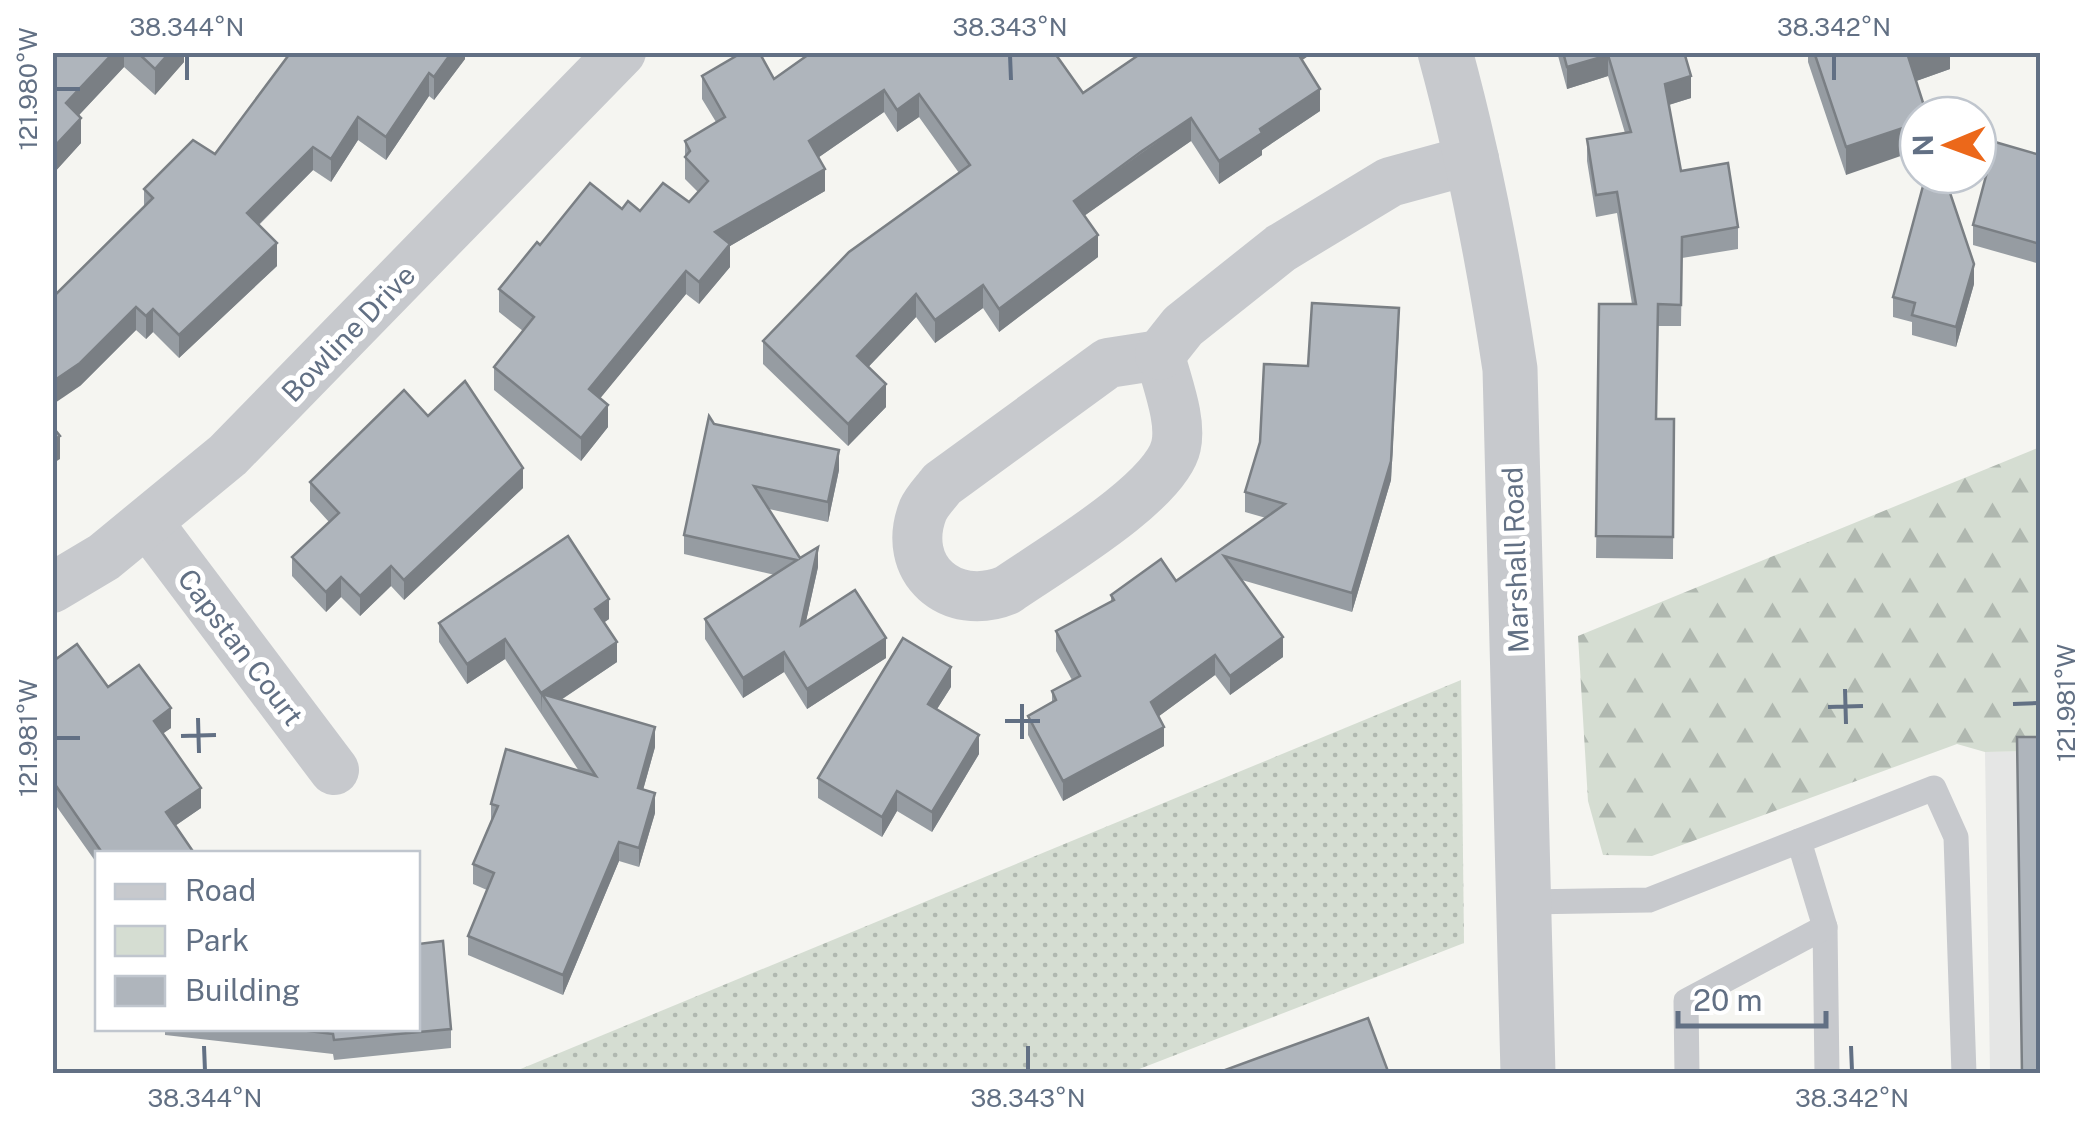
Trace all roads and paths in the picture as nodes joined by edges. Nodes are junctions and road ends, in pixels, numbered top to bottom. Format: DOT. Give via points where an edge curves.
graph roads {
  1 [pos="620,52"];
  2 [pos="1445,52"];
  3 [pos="1474,159"];
  4 [pos="1160,355"];
  5 [pos="148,523"];
  6 [pos="52,588"];
  7 [pos="334,770"];
  8 [pos="1799,841"];
  9 [pos="1526,902"];
  10 [pos="1825,927"];
  11 [pos="1528,1074"];
  12 [pos="1687,1074"];
  13 [pos="1827,1074"];
  14 [pos="1964,1074"];
  1 -- 5 [label="street, Bowline Drive" via="228,456"];
  2 -- 3 [label="street, Marshall Road"];
  3 -- 4 [label="street" via="1390,182 1281,248 1183,326"];
  3 -- 9 [label="street, Marshall Road" via="1510,370"];
  4 -- 4 [label="street" via="1176,447 1146,492 990,597 946,592 928,576 919,528 942,484 1108,363"];
  5 -- 6 [label="street, Bowline Drive"];
  5 -- 7 [label="street, Capstan Court"];
  8 -- 9 [label="lane" via="1649,900"];
  8 -- 10 [label="lane"];
  8 -- 14 [label="lane" via="1934,788 1956,837"];
  9 -- 11 [label="street, Marshall Road"];
  10 -- 12 [label="lane" via="1686,1002"];
  10 -- 13 [label="lane"];
}
